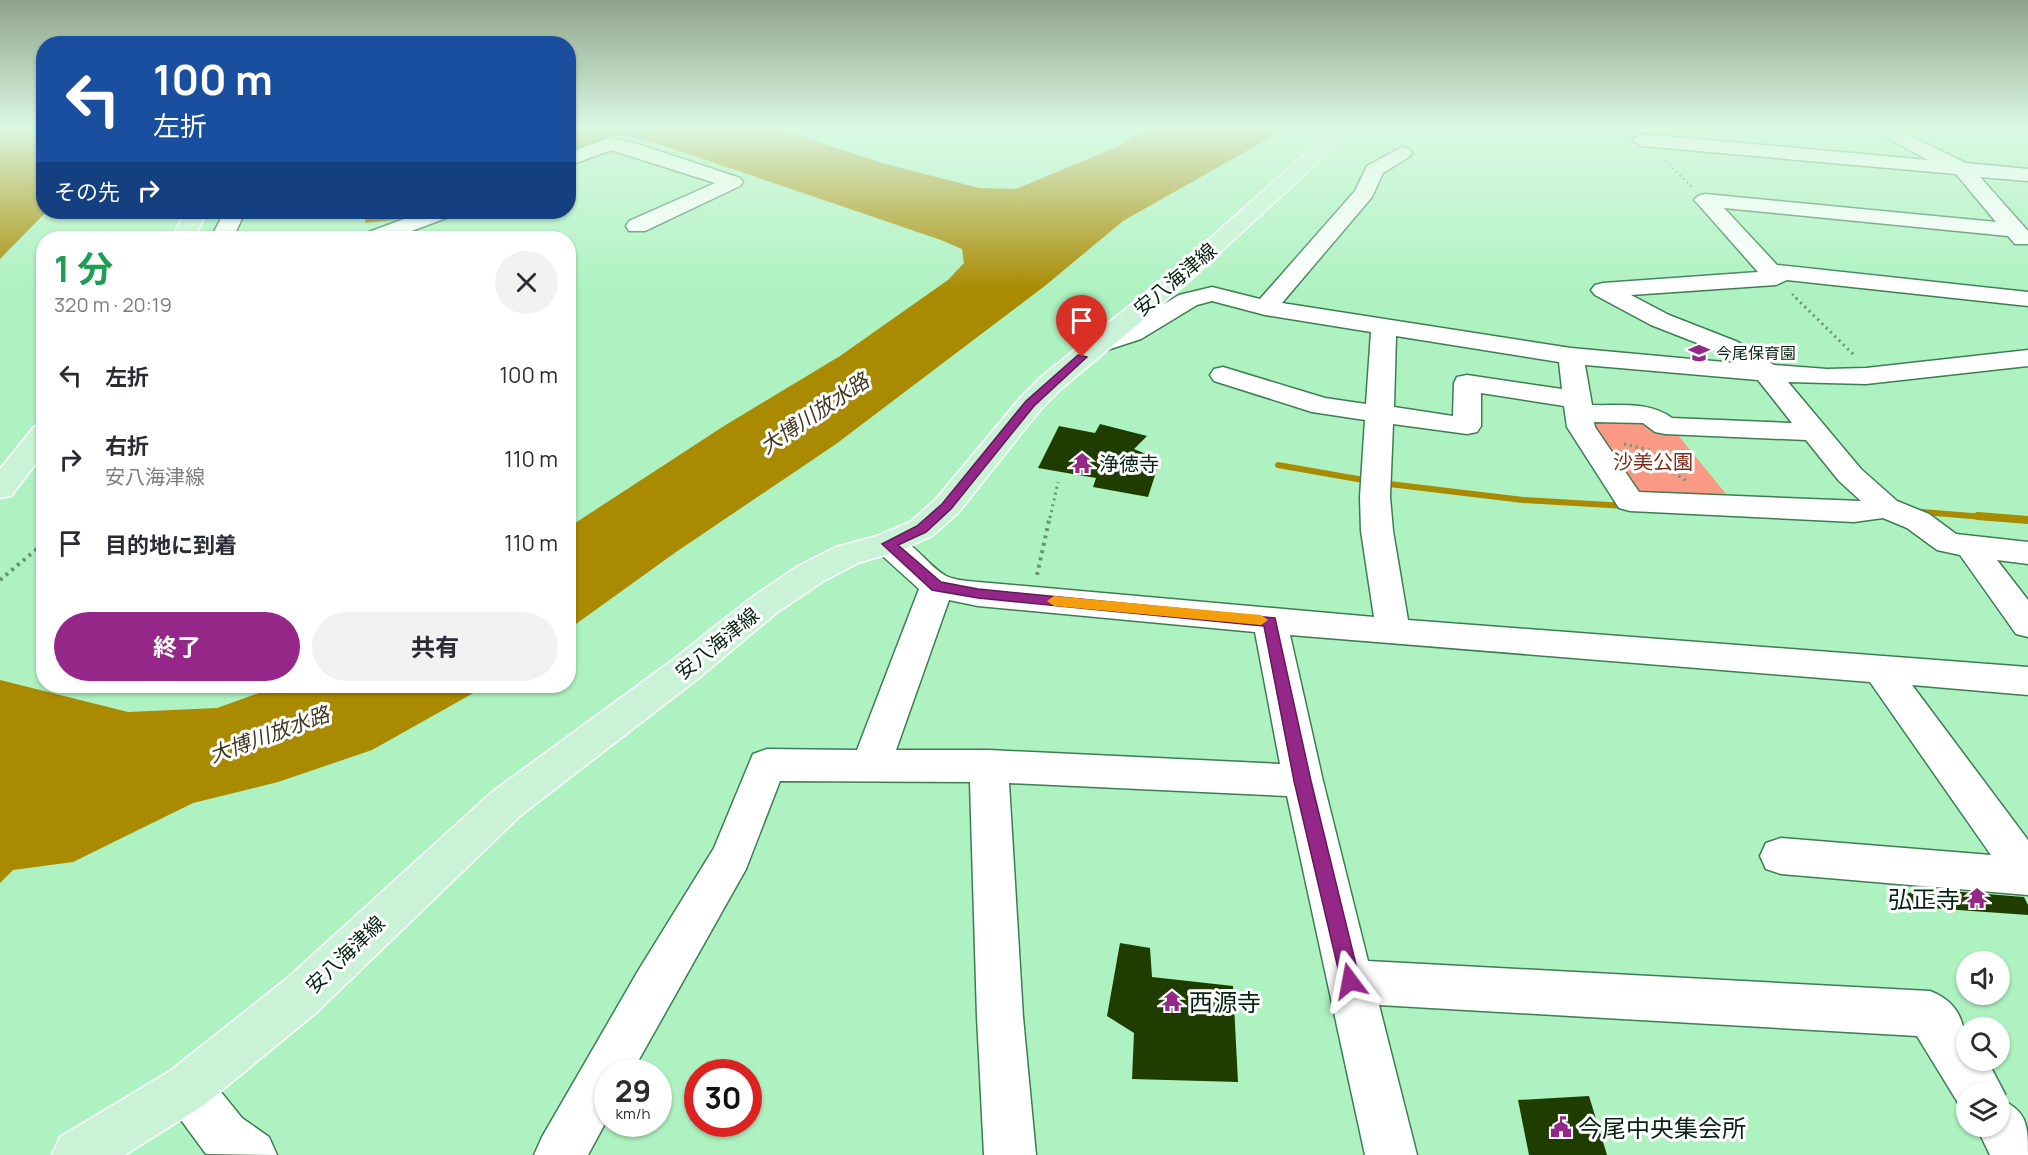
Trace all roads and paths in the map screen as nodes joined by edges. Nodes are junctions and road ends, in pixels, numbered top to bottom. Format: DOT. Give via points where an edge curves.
graph roads {
  1 [pos="731,183"];
  2 [pos="1285,183"];
  3 [pos="1369,183"];
  4 [pos="1688,183"];
  5 [pos="1974,183"];
  6 [pos="1706,200"];
  7 [pos="423,219"];
  8 [pos="637,225"];
  9 [pos="392,231"];
  10 [pos="2022,238"];
  11 [pos="1201,258"];
  12 [pos="1773,275"];
  13 [pos="1212,294"];
  14 [pos="2028,299"];
  15 [pos="1265,308"];
  16 [pos="1384,327"];
  17 [pos="1098,345"];
  18 [pos="1571,356"];
  19 [pos="2028,358"];
  20 [pos="1765,371"];
  21 [pos="1223,375"];
  22 [pos="1866,376"];
  23 [pos="1578,407"];
  24 [pos="1380,415"];
  25 [pos="1815,432"];
  26 [pos="36,443"];
  27 [pos="1624,444"];
  28 [pos="1629,461"];
  29 [pos="1657,462"];
  30 [pos="1058,482"];
  31 [pos="0,489"];
  32 [pos="1708,505"];
  33 [pos="1886,508"];
  34 [pos="888,544"];
  35 [pos="1970,546"];
  36 [pos="36,550"];
  37 [pos="2028,553"];
  38 [pos="0,580"];
  39 [pos="937,586"];
  40 [pos="1032,599"];
  41 [pos="1270,621"];
  42 [pos="2028,625"];
  43 [pos="1393,630"];
  44 [pos="1882,671"];
  45 [pos="2028,681"];
  46 [pos="871,765"];
  47 [pos="989,766"];
  48 [pos="1303,781"];
  49 [pos="1780,856"];
  50 [pos="2028,874"];
  51 [pos="1350,981"];
  52 [pos="1973,1083"];
  53 [pos="187,1088"];
  54 [pos="2008,1137"];
  55 [pos="78,1155"];
  56 [pos="251,1155"];
  57 [pos="561,1155"];
  58 [pos="1010,1155"];
  59 [pos="1390,1155"];
  60 [pos="2019,1155"];
  1 -- 8 [label="street"];
  2 -- 11 [label="main road, 安八海津線"];
  3 -- 15 [label="street" via="1365,194"];
  4 -- 6 [label="path"];
  5 -- 10 [label="street"];
  6 -- 10 [label="street"];
  6 -- 12 [label="street"];
  7 -- 9 [label="street"];
  11 -- 13 [label="street"];
  11 -- 17 [label="main road, 安八海津線"];
  12 -- 14 [label="street"];
  12 -- 20 [label="street" via="1603,290 1660,320 1729,347"];
  12 -- 22 [label="path" via="1859,360"];
  13 -- 15 [label="street"];
  13 -- 17 [label="street" via="1188,300 1132,334"];
  15 -- 16 [label="street"];
  16 -- 18 [label="street"];
  16 -- 24 [label="street"];
  17 -- 34 [label="main road, 安八海津線" via="1030,404 947,506 921,529"];
  18 -- 20 [label="street"];
  18 -- 23 [label="street"];
  19 -- 22 [label="street"];
  20 -- 22 [label="street"];
  20 -- 25 [label="street"];
  21 -- 24 [label="street" via="1322,406"];
  23 -- 24 [label="street" via="1467,383 1467,426"];
  23 -- 25 [label="street" via="1650,415 1665,426"];
  23 -- 32 [label="street" via="1581,427 1630,501"];
  24 -- 43 [label="street" via="1377,531"];
  25 -- 33 [label="street" via="1850,475"];
  26 -- 31 [label="main road"];
  27 -- 29 [label="path" via="1649,450"];
  28 -- 29 [label="path"];
  29 -- 32 [label="path" via="1685,478"];
  30 -- 40 [label="path"];
  32 -- 33 [label="street" via="1854,512"];
  33 -- 35 [label="street" via="1918,521 1947,543"];
  34 -- 39 [label="street"];
  34 -- 53 [label="main road, 安八海津線" via="847,555 762,606 687,668 506,804 301,996"];
  35 -- 37 [label="street"];
  35 -- 42 [label="street"];
  36 -- 38 [label="path"];
  39 -- 40 [label="street"];
  39 -- 46 [label="street"];
  40 -- 41 [label="street"];
  41 -- 43 [label="street"];
  41 -- 48 [label="street"];
  43 -- 44 [label="street"];
  44 -- 45 [label="street"];
  44 -- 50 [label="street"];
  46 -- 47 [label="street"];
  46 -- 57 [label="street" via="768,765 731,856"];
  47 -- 48 [label="street"];
  47 -- 58 [label="street"];
  48 -- 51 [label="street"];
  49 -- 50 [label="street"];
  51 -- 52 [label="street" via="1930,1014"];
  51 -- 59 [label="street"];
  53 -- 55 [label="main road, 安八海津線"];
  53 -- 56 [label="street" via="224,1136"];
  54 -- 60 [label="street"];
}
